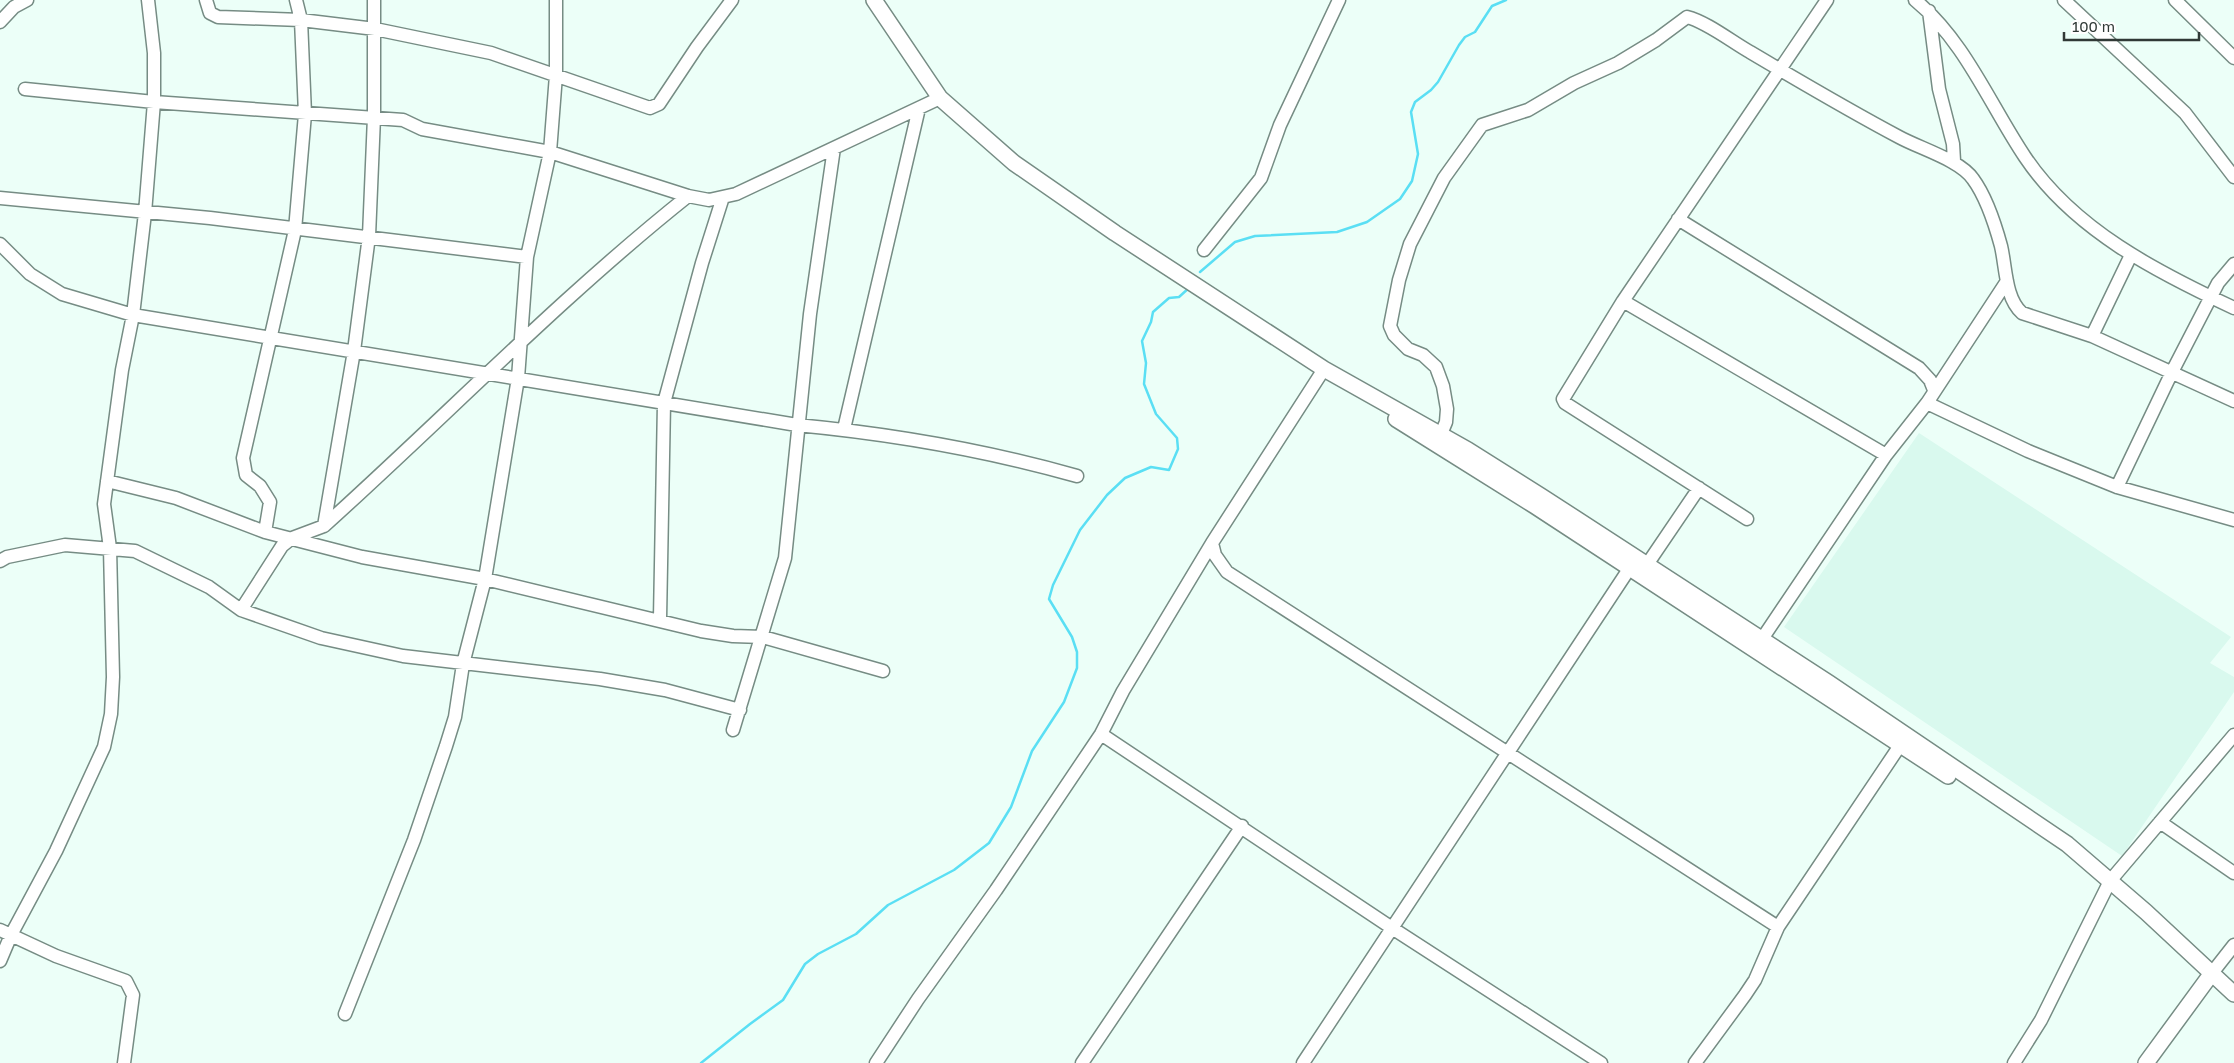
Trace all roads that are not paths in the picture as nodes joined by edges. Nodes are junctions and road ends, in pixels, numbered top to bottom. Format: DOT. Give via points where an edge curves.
graph roads {
  1 [pos="27,0"];
  2 [pos="148,0"];
  3 [pos="206,0"];
  4 [pos="296,0"];
  5 [pos="374,0"];
  6 [pos="556,0"];
  7 [pos="732,0"];
  8 [pos="874,0"];
  9 [pos="1339,0"];
  10 [pos="1827,0"];
  11 [pos="1915,0"];
  12 [pos="2064,0"];
  13 [pos="2175,0"];
  14 [pos="1929,11"];
  15 [pos="301,20"];
  16 [pos="0,22"];
  17 [pos="375,29"];
  18 [pos="2231,49"];
  19 [pos="1779,69"];
  20 [pos="556,76"];
  21 [pos="25,89"];
  22 [pos="940,98"];
  23 [pos="154,102"];
  24 [pos="919,108"];
  25 [pos="305,114"];
  26 [pos="374,117"];
  27 [pos="834,148"];
  28 [pos="550,152"];
  29 [pos="1954,161"];
  30 [pos="2232,169"];
  31 [pos="688,196"];
  32 [pos="723,197"];
  33 [pos="0,198"];
  34 [pos="146,212"];
  35 [pos="1678,219"];
  36 [pos="295,230"];
  37 [pos="369,236"];
  38 [pos="0,244"];
  39 [pos="1204,250"];
  40 [pos="2131,255"];
  41 [pos="527,257"];
  42 [pos="2234,264"];
  43 [pos="2007,280"];
  44 [pos="2211,297"];
  45 [pos="1623,301"];
  46 [pos="2234,308"];
  47 [pos="133,315"];
  48 [pos="2092,336"];
  49 [pos="270,338"];
  50 [pos="519,345"];
  51 [pos="354,351"];
  52 [pos="1324,368"];
  53 [pos="2172,372"];
  54 [pos="489,373"];
  55 [pos="518,378"];
  56 [pos="1934,390"];
  57 [pos="1371,397"];
  58 [pos="2234,401"];
  59 [pos="664,403"];
  60 [pos="1927,403"];
  61 [pos="797,424"];
  62 [pos="844,429"];
  63 [pos="1441,434"];
  64 [pos="1886,455"];
  65 [pos="1077,476"];
  66 [pos="107,481"];
  67 [pos="2117,487"];
  68 [pos="1699,488"];
  69 [pos="1747,519"];
  70 [pos="2234,520"];
  71 [pos="324,526"];
  72 [pos="265,532"];
  73 [pos="292,538"];
  74 [pos="1212,543"];
  75 [pos="110,548"];
  76 [pos="0,560"];
  77 [pos="1638,566"];
  78 [pos="485,579"];
  79 [pos="240,610"];
  80 [pos="660,619"];
  81 [pos="763,636"];
  82 [pos="1762,640"];
  83 [pos="463,664"];
  84 [pos="883,671"];
  85 [pos="740,710"];
  86 [pos="733,730"];
  87 [pos="1101,734"];
  88 [pos="2232,740"];
  89 [pos="1904,741"];
  90 [pos="1507,753"];
  91 [pos="2160,822"];
  92 [pos="1242,826"];
  93 [pos="2234,873"];
  94 [pos="2110,881"];
  95 [pos="1778,927"];
  96 [pos="1392,928"];
  97 [pos="6,932"];
  98 [pos="2234,945"];
  99 [pos="0,961"];
  100 [pos="2212,973"];
  101 [pos="2234,994"];
  102 [pos="345,1014"];
  103 [pos="124,1063"];
  104 [pos="876,1063"];
  105 [pos="1082,1063"];
  106 [pos="1303,1063"];
  107 [pos="1601,1063"];
  108 [pos="1696,1063"];
  109 [pos="2014,1063"];
  110 [pos="2146,1063"];
  1 -- 16 [label="street" via="14,7"];
  2 -- 23 [label="street" via="154,53"];
  3 -- 15 [label="street" via="210,13 218,17"];
  4 -- 15 [label="street"];
  5 -- 17 [label="street"];
  6 -- 20 [label="street"];
  7 -- 20 [label="street" via="655,107"];
  8 -- 22 [label="main road"];
  9 -- 39 [label="street" via="1280,125 1261,178"];
  10 -- 19 [label="street"];
  11 -- 14 [label="street"];
  12 -- 30 [label="street" via="2185,113"];
  13 -- 18 [label="street"];
  14 -- 29 [label="street" via="1936,73"];
  14 -- 40 [label="street" via="1957,45 2026,158 2055,195"];
  15 -- 17 [label="street"];
  15 -- 25 [label="street"];
  17 -- 20 [label="street" via="491,54"];
  17 -- 26 [label="street"];
  19 -- 29 [label="street" via="1869,121 1937,156"];
  19 -- 35 [label="street"];
  19 -- 63 [label="street" via="1687,17 1618,63 1574,82 1528,110 1482,125 1444,178 1410,244 1390,326 1408,349 1423,355 1436,367 1447,409"];
  20 -- 28 [label="street"];
  21 -- 23 [label="street"];
  22 -- 24 [label="street"];
  22 -- 52 [label="main road" via="1014,163"];
  23 -- 25 [label="street"];
  23 -- 34 [label="street"];
  24 -- 27 [label="street"];
  24 -- 62 [label="street"];
  25 -- 26 [label="street"];
  25 -- 36 [label="street"];
  26 -- 28 [label="street" via="403,120 422,129"];
  26 -- 37 [label="street"];
  27 -- 32 [label="street" via="736,194"];
  27 -- 61 [label="street"];
  28 -- 31 [label="street"];
  28 -- 41 [label="street"];
  29 -- 43 [label="street" via="1973,179 1984,199 2000,246"];
  31 -- 32 [label="street" via="709,200"];
  31 -- 50 [label="street"];
  32 -- 59 [label="street"];
  33 -- 34 [label="street"];
  34 -- 36 [label="street"];
  34 -- 47 [label="street"];
  35 -- 45 [label="street"];
  35 -- 56 [label="street" via="1919,368"];
  36 -- 37 [label="street"];
  36 -- 49 [label="street"];
  37 -- 41 [label="street"];
  37 -- 51 [label="street"];
  38 -- 47 [label="street" via="30,274 62,294"];
  40 -- 44 [label="street"];
  40 -- 48 [label="street"];
  41 -- 50 [label="street"];
  42 -- 44 [label="street"];
  43 -- 48 [label="street" via="2016,308 2022,314"];
  43 -- 56 [label="street"];
  44 -- 46 [label="street"];
  44 -- 53 [label="street"];
  45 -- 64 [label="street"];
  45 -- 68 [label="street" via="1563,399"];
  47 -- 49 [label="street"];
  47 -- 66 [label="street"];
  48 -- 53 [label="street"];
  49 -- 51 [label="street"];
  49 -- 72 [label="street" via="243,458 246,475 260,486 270,502"];
  50 -- 54 [label="street"];
  50 -- 55 [label="street"];
  51 -- 54 [label="street"];
  51 -- 71 [label="street"];
  52 -- 57 [label="main road"];
  52 -- 74 [label="street"];
  53 -- 58 [label="street"];
  53 -- 67 [label="street"];
  54 -- 55 [label="street"];
  54 -- 71 [label="street"];
  55 -- 59 [label="street"];
  55 -- 78 [label="street"];
  56 -- 60 [label="street"];
  57 -- 63 [label="main road"];
  57 -- 77 [label="main road" via="1396,420"];
  59 -- 61 [label="street"];
  59 -- 80 [label="street"];
  60 -- 64 [label="street"];
  60 -- 67 [label="street" via="2028,451"];
  61 -- 62 [label="street"];
  61 -- 81 [label="street" via="794,487 785,558"];
  62 -- 65 [label="street" via="1006,456"];
  63 -- 77 [label="main road"];
  64 -- 82 [label="street"];
  66 -- 72 [label="street" via="176,498"];
  66 -- 75 [label="street" via="104,504"];
  67 -- 70 [label="street"];
  68 -- 69 [label="street"];
  68 -- 77 [label="street"];
  71 -- 73 [label="street"];
  72 -- 73 [label="street"];
  73 -- 78 [label="street" via="362,557"];
  73 -- 79 [label="street" via="282,546"];
  74 -- 87 [label="street" via="1122,691"];
  74 -- 90 [label="street" via="1215,556 1227,572"];
  75 -- 76 [label="street" via="65,545"];
  75 -- 79 [label="street" via="135,551 209,587"];
  75 -- 97 [label="street" via="114,677 104,747 56,851"];
  77 -- 82 [label="main road"];
  77 -- 89 [label="main road"];
  77 -- 90 [label="street"];
  78 -- 80 [label="street"];
  78 -- 83 [label="street"];
  79 -- 83 [label="street" via="321,638 403,656"];
  80 -- 81 [label="street" via="701,631"];
  81 -- 84 [label="street"];
  81 -- 85 [label="street"];
  82 -- 89 [label="main road"];
  83 -- 85 [label="street" via="637,685"];
  83 -- 102 [label="street" via="455,717 446,746 414,840"];
  85 -- 86 [label="street"];
  87 -- 92 [label="street"];
  87 -- 104 [label="street"];
  88 -- 91 [label="street"];
  89 -- 94 [label="main road" via="2062,853"];
  89 -- 95 [label="street"];
  90 -- 95 [label="street"];
  90 -- 96 [label="street"];
  91 -- 93 [label="street"];
  91 -- 94 [label="street"];
  92 -- 96 [label="street"];
  92 -- 105 [label="street"];
  94 -- 100 [label="main road"];
  94 -- 109 [label="street" via="2041,1020"];
  95 -- 108 [label="street" via="1755,980"];
  96 -- 106 [label="street"];
  96 -- 107 [label="street"];
  97 -- 99 [label="street"];
  97 -- 103 [label="street" via="56,956 126,981 133,995"];
  98 -- 100 [label="street"];
  100 -- 101 [label="main road"];
  100 -- 110 [label="main road"];
}
